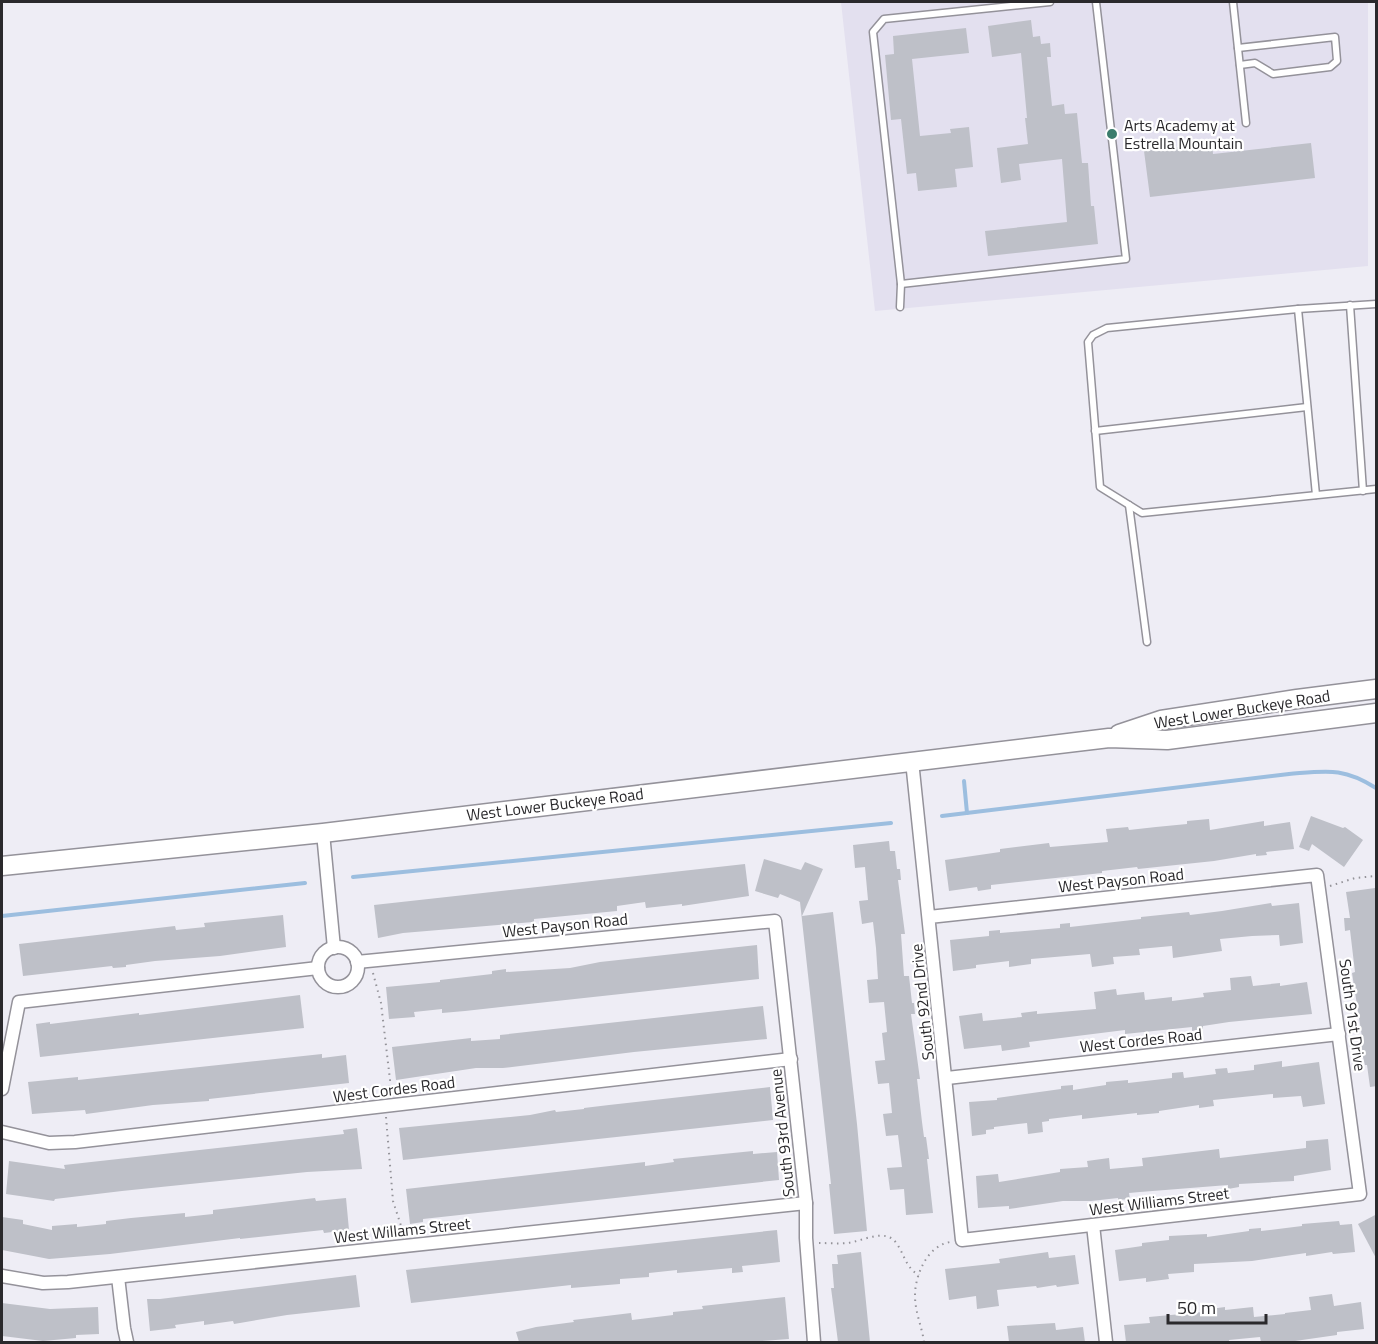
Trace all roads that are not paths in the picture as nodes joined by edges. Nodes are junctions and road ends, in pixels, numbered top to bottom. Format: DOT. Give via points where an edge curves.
graph roads {
  1 [pos="1050,2"];
  2 [pos="1096,2"];
  3 [pos="1233,2"];
  4 [pos="1238,48"];
  5 [pos="1240,65"];
  6 [pos="1246,123"];
  7 [pos="901,284"];
  8 [pos="1377,304"];
  9 [pos="1350,305"];
  10 [pos="900,307"];
  11 [pos="1298,309"];
  12 [pos="1307,407"];
  13 [pos="1095,431"];
  14 [pos="1377,489"];
  15 [pos="1363,491"];
  16 [pos="1316,495"];
  17 [pos="1129,505"];
  18 [pos="1147,642"];
  19 [pos="1377,690"];
  20 [pos="1377,713"];
  21 [pos="1109,738"];
  22 [pos="912,761"];
  23 [pos="323,833"];
  24 [pos="2,866"];
  25 [pos="1318,881"];
  26 [pos="929,917"];
  27 [pos="775,921"];
  28 [pos="334,948"];
  29 [pos="357,962"];
  30 [pos="318,968"];
  31 [pos="1339,1034"];
  32 [pos="791,1059"];
  33 [pos="947,1078"];
  34 [pos="2,1089"];
  35 [pos="2,1132"];
  36 [pos="1360,1194"];
  37 [pos="806,1203"];
  38 [pos="1093,1225"];
  39 [pos="962,1240"];
  40 [pos="2,1276"];
  41 [pos="118,1277"];
  42 [pos="127,1342"];
  43 [pos="814,1342"];
  44 [pos="1106,1342"];
  1 -- 7 [label="lane" via="884,19 873,32"];
  2 -- 7 [label="lane" via="1126,259"];
  3 -- 4 [label="lane"];
  4 -- 5 [label="lane"];
  4 -- 5 [label="lane" via="1335,37 1337,61 1330,67 1273,75 1255,63"];
  5 -- 6 [label="lane"];
  7 -- 10 [label="lane"];
  8 -- 9 [label="lane"];
  9 -- 11 [label="lane"];
  9 -- 15 [label="lane"];
  11 -- 12 [label="lane"];
  11 -- 13 [label="lane" via="1107,328 1093,335 1088,342"];
  12 -- 13 [label="lane"];
  12 -- 16 [label="lane"];
  13 -- 17 [label="lane" via="1100,487"];
  14 -- 15 [label="lane"];
  15 -- 16 [label="lane"];
  16 -- 17 [label="lane" via="1142,513"];
  17 -- 18 [label="lane"];
  19 -- 21 [label="main road, West Lower Buckeye Road" via="1161,720"];
  20 -- 21 [label="main road, West Lower Buckeye Road" via="1167,740"];
  21 -- 22 [label="main road, West Lower Buckeye Road"];
  22 -- 23 [label="main road, West Lower Buckeye Road"];
  22 -- 26 [label="street, South 92nd Drive"];
  23 -- 24 [label="main road, West Lower Buckeye Road"];
  23 -- 28 [label="street"];
  25 -- 26 [label="street, West Payson Road"];
  25 -- 31 [label="street, South 91st Drive"];
  26 -- 33 [label="street, South 92nd Drive"];
  27 -- 29 [label="street, West Payson Road"];
  27 -- 32 [label="street, South 93rd Avenue"];
  28 -- 29 [label="street" via="351,952"];
  28 -- 30 [label="street" via="321,957"];
  29 -- 30 [label="street" via="352,981 341,987 328,984"];
  30 -- 34 [label="street" via="19,1002"];
  31 -- 33 [label="street, West Cordes Road"];
  31 -- 36 [label="street, South 91st Drive"];
  32 -- 35 [label="street, West Cordes Road" via="75,1142 49,1143"];
  32 -- 37 [label="street, South 93rd Avenue"];
  33 -- 39 [label="street, South 92nd Drive"];
  36 -- 38 [label="street, West Williams Street"];
  37 -- 41 [label="street, West Willams Street"];
  37 -- 43 [label="street, South 93rd Avenue"];
  38 -- 39 [label="street, West Williams Street"];
  38 -- 44 [label="street"];
  40 -- 41 [label="street, West Willams Street" via="43,1282"];
  41 -- 42 [label="street"];
}
